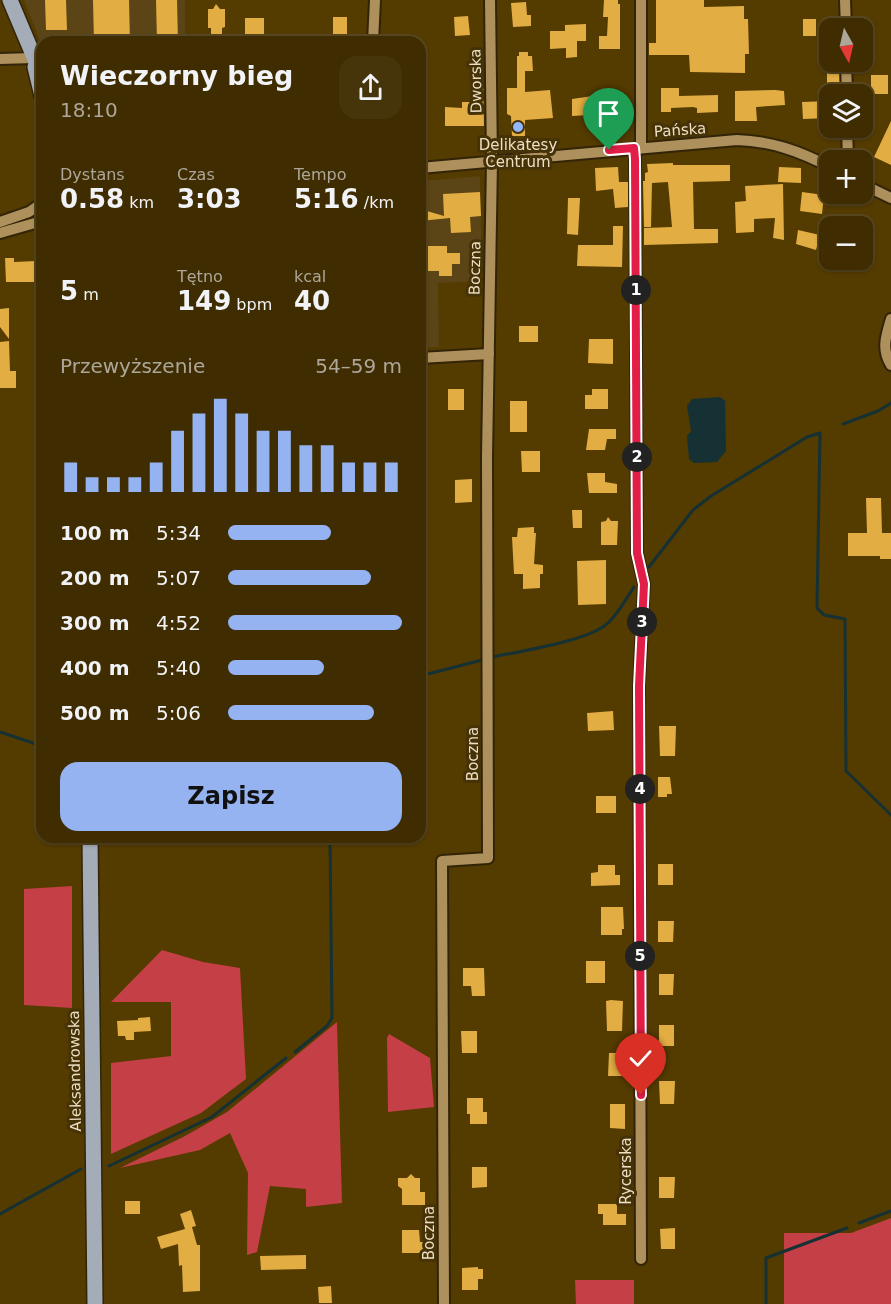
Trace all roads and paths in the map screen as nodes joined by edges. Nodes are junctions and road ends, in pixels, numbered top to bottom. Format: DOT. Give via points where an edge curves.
graph roads {
  1 [pos="10,0"];
  2 [pos="375,0"];
  3 [pos="490,0"];
  4 [pos="641,0"];
  5 [pos="845,0"];
  6 [pos="846,18"];
  7 [pos="373,36"];
  8 [pos="33,58"];
  9 [pos="0,59"];
  10 [pos="36,64"];
  11 [pos="36,71"];
  12 [pos="638,148"];
  13 [pos="492,161"];
  14 [pos="819,162"];
  15 [pos="426,167"];
  16 [pos="873,189"];
  17 [pos="891,198"];
  18 [pos="36,207"];
  19 [pos="0,222"];
  20 [pos="36,222"];
  21 [pos="0,233"];
  22 [pos="891,319"];
  23 [pos="489,354"];
  24 [pos="426,358"];
  25 [pos="891,365"];
  26 [pos="90,843"];
  27 [pos="641,1259"];
  28 [pos="95,1304"];
  29 [pos="444,1304"];
  1 -- 8 [label="main road"];
  2 -- 7 [label="street"];
  3 -- 13 [label="street, Dworska"];
  4 -- 12 [label="street, Rycerska"];
  5 -- 6 [label="street"];
  8 -- 9 [label="street"];
  8 -- 10 [label="main road"];
  8 -- 11 [label="main road"];
  12 -- 13 [label="street, Pańska"];
  12 -- 14 [label="street, Pańska" via="753,141 782,146"];
  12 -- 27 [label="street, Rycerska" via="637,553 644,584 639,686"];
  13 -- 15 [label="street, Pańska"];
  13 -- 23 [label="street, Boczna"];
  16 -- 17 [label="street"];
  18 -- 19 [label="street"];
  20 -- 21 [label="street"];
  22 -- 25 [label="street" via="885,355"];
  23 -- 24 [label="street"];
  23 -- 29 [label="street, Boczna" via="488,858 442,861"];
  26 -- 28 [label="main road, Aleksandrowska"];
}
